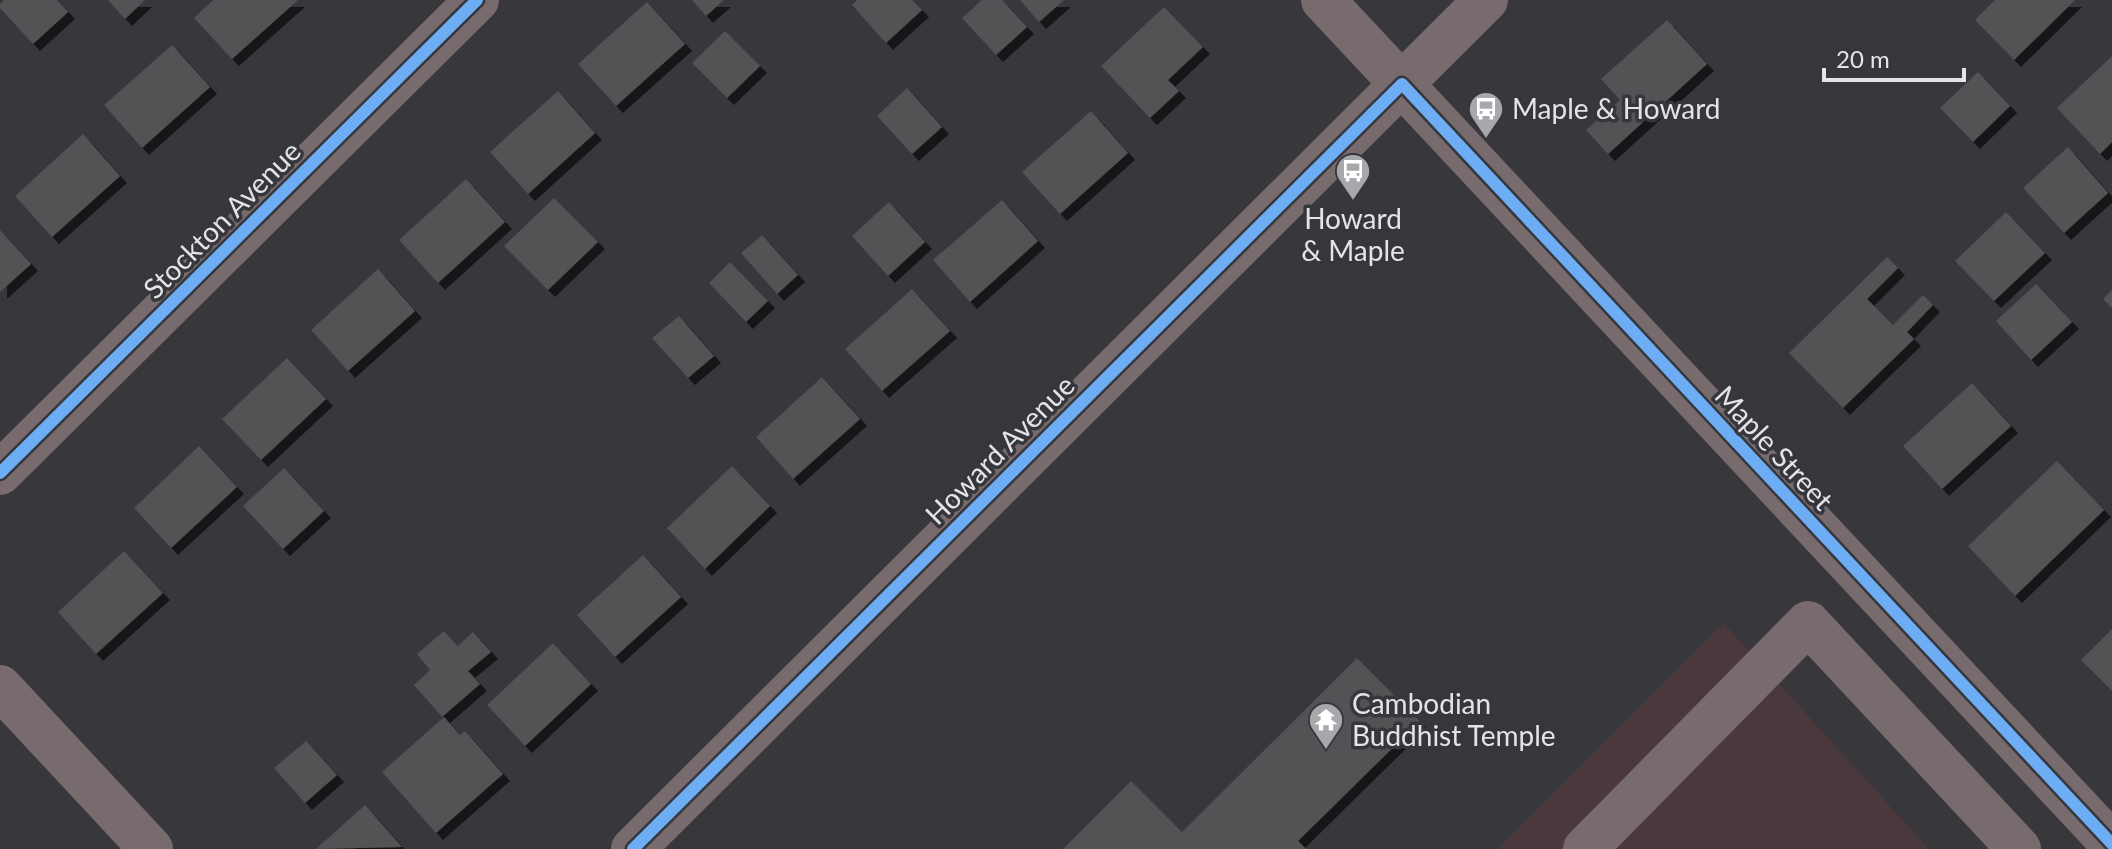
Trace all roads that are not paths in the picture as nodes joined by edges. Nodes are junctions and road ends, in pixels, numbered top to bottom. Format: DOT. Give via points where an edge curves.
graph roads {
  1 [pos="477,0"];
  2 [pos="1323,0"];
  3 [pos="1486,0"];
  4 [pos="1402,84"];
  5 [pos="0,473"];
  6 [pos="0,687"];
  7 [pos="2112,844"];
  8 [pos="151,849"];
  9 [pos="633,849"];
  10 [pos="1585,849"];
  11 [pos="2019,849"];
  1 -- 5 [label="street, Stockton Avenue"];
  2 -- 4 [label="street, Maple Street"];
  3 -- 4 [label="street, Howard Avenue"];
  4 -- 7 [label="street, Maple Street"];
  4 -- 9 [label="street, Howard Avenue"];
  6 -- 8 [label="street"];
  10 -- 11 [label="street" via="1808,623"];
}
